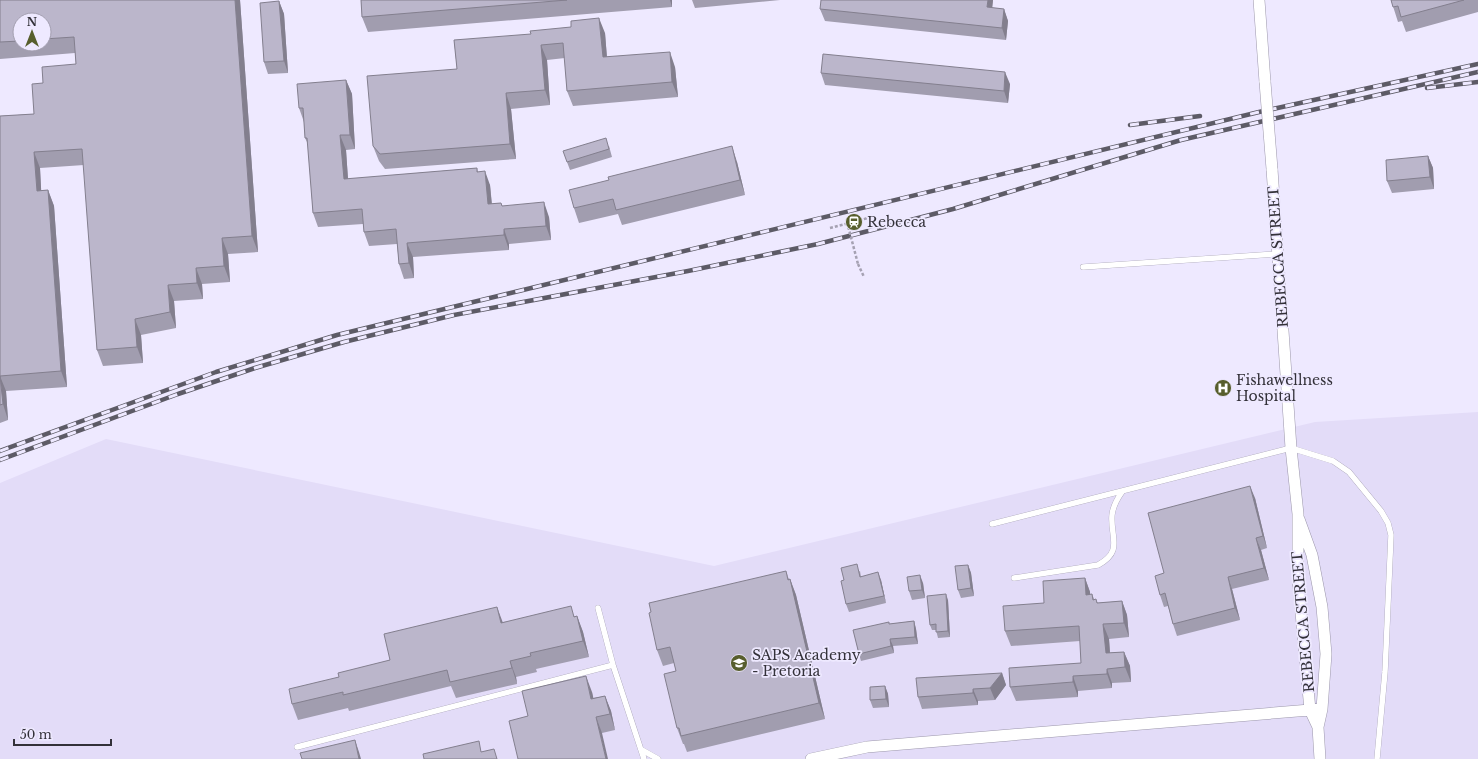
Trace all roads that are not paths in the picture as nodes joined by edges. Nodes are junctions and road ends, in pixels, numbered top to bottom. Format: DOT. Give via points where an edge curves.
graph roads {
  1 [pos="1259,0"];
  2 [pos="1278,254"];
  3 [pos="1083,267"];
  4 [pos="1291,448"];
  5 [pos="1122,492"];
  6 [pos="1298,514"];
  7 [pos="992,524"];
  8 [pos="1014,578"];
  9 [pos="598,608"];
  10 [pos="613,665"];
  11 [pos="1322,709"];
  12 [pos="1310,710"];
  13 [pos="1318,727"];
  14 [pos="297,747"];
  15 [pos="642,750"];
  16 [pos="644,759"];
  17 [pos="658,759"];
  18 [pos="811,759"];
  19 [pos="1320,759"];
  20 [pos="1377,759"];
  1 -- 2 [label="street, REBECCA STREET, bridge"];
  2 -- 3 [label="lane"];
  2 -- 4 [label="street, REBECCA STREET"];
  4 -- 5 [label="lane"];
  4 -- 6 [label="street, REBECCA STREET"];
  4 -- 20 [label="lane" via="1333,461 1349,472 1388,522 1391,535 1386,656"];
  5 -- 7 [label="lane"];
  5 -- 8 [label="lane" via="1116,499 1112,515 1114,547 1104,562"];
  6 -- 11 [label="street, REBECCA STREET" via="1312,555 1322,607 1326,654"];
  6 -- 12 [label="street, REBECCA STREET" via="1298,580"];
  9 -- 10 [label="lane"];
  10 -- 14 [label="lane"];
  10 -- 15 [label="lane"];
  11 -- 12 [label="street"];
  11 -- 13 [label="street, REBECCA STREET"];
  12 -- 13 [label="street, REBECCA STREET"];
  12 -- 18 [label="street" via="867,747"];
  13 -- 19 [label="street, REBECCA STREET"];
  15 -- 16 [label="lane"];
  15 -- 17 [label="lane"];
}
